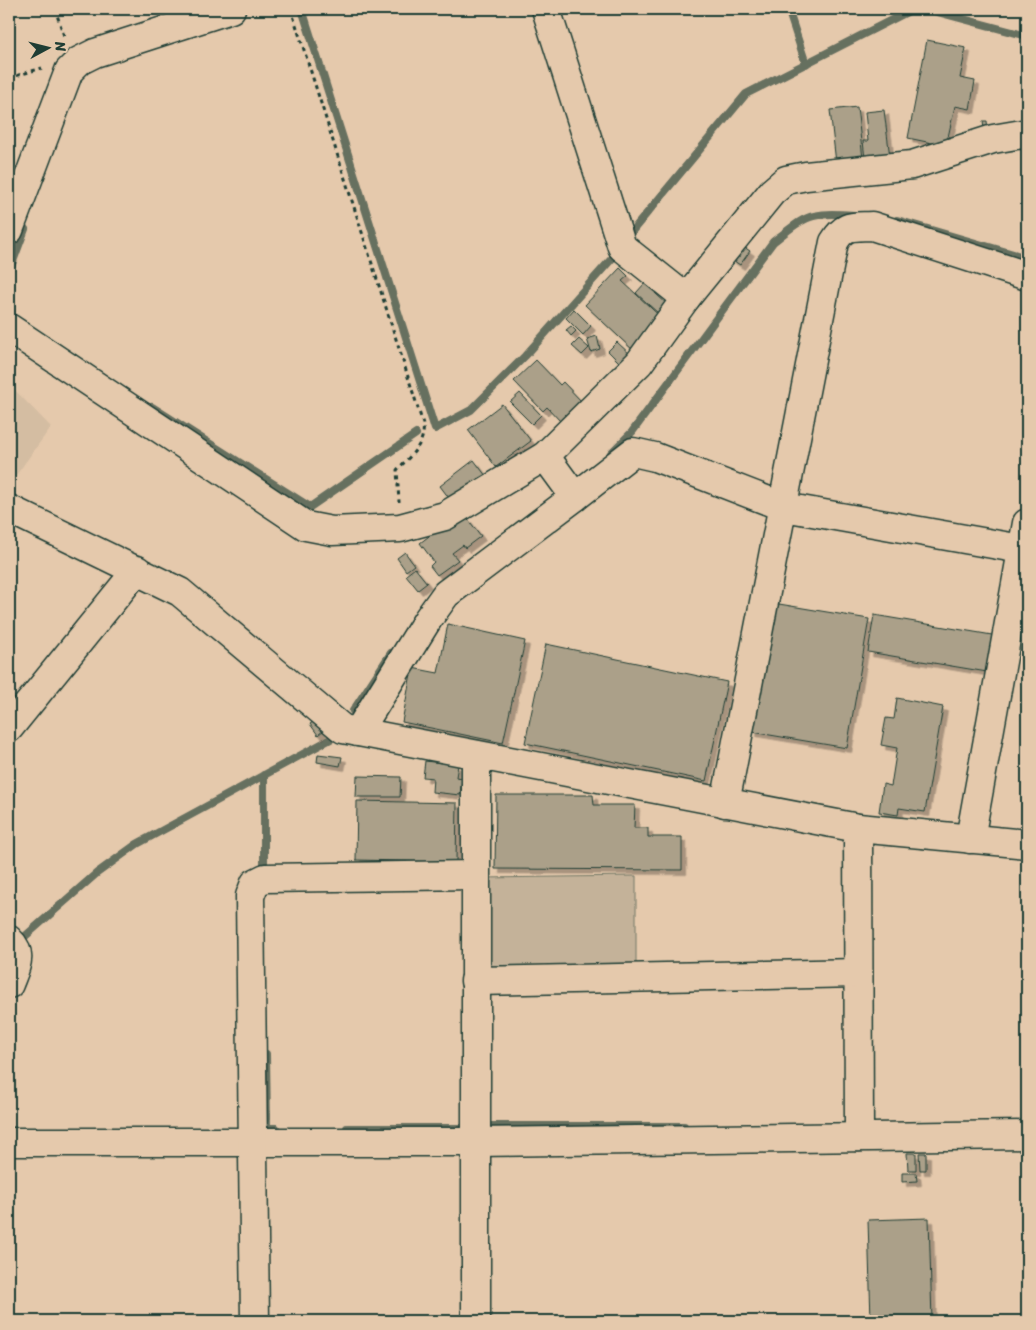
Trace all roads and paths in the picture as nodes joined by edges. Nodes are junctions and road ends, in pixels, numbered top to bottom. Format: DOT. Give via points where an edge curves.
graph roads {
  1 [pos="55,9"];
  2 [pos="232,9"];
  3 [pos="291,9"];
  4 [pos="546,9"];
  5 [pos="66,42"];
  6 [pos="1026,129"];
  7 [pos="9,230"];
  8 [pos="1027,276"];
  9 [pos="686,298"];
  10 [pos="9,328"];
  11 [pos="545,456"];
  12 [pos="575,497"];
  13 [pos="784,507"];
  14 [pos="9,508"];
  15 [pos="1027,523"];
  16 [pos="400,528"];
  17 [pos="1025,550"];
  18 [pos="137,570"];
  19 [pos="9,728"];
  20 [pos="358,732"];
  21 [pos="476,755"];
  22 [pos="725,803"];
  23 [pos="858,828"];
  24 [pos="970,839"];
  25 [pos="1027,844"];
  26 [pos="476,875"];
  27 [pos="9,940"];
  28 [pos="858,973"];
  29 [pos="475,981"];
  30 [pos="9,984"];
  31 [pos="1027,1135"];
  32 [pos="859,1137"];
  33 [pos="9,1142"];
  34 [pos="252,1142"];
  35 [pos="475,1142"];
  36 [pos="255,1321"];
  37 [pos="476,1321"];
  1 -- 5 [label="path"];
  2 -- 7 [label="street" via="79,61 69,71"];
  3 -- 16 [label="path" via="423,424 422,443 397,470"];
  4 -- 9 [label="street" via="622,246"];
  6 -- 9 [label="street" via="912,165 786,180 772,192"];
  8 -- 13 [label="street" via="872,226 841,231 834,242"];
  9 -- 11 [label="street" via="639,363"];
  10 -- 16 [label="street" via="306,526 332,531"];
  11 -- 12 [label="street"];
  11 -- 16 [label="street" via="445,516"];
  12 -- 13 [label="street" via="633,452 655,457"];
  12 -- 20 [label="street" via="446,594"];
  13 -- 17 [label="street"];
  13 -- 22 [label="street"];
  14 -- 18 [label="street"];
  15 -- 17 [label="street"];
  17 -- 24 [label="street"];
  18 -- 19 [label="street"];
  18 -- 20 [label="street" via="180,592 343,729"];
  20 -- 21 [label="street"];
  21 -- 22 [label="street"];
  21 -- 26 [label="street"];
  22 -- 23 [label="street"];
  23 -- 24 [label="street"];
  23 -- 28 [label="street"];
  24 -- 25 [label="street"];
  26 -- 29 [label="street"];
  26 -- 34 [label="street" via="265,878 255,883 250,896"];
  27 -- 30 [label="street" via="18,952 18,963"];
  28 -- 29 [label="street"];
  28 -- 32 [label="street"];
  29 -- 35 [label="street"];
  31 -- 32 [label="street"];
  32 -- 35 [label="street"];
  33 -- 34 [label="street"];
  34 -- 35 [label="street"];
  34 -- 36 [label="street"];
  35 -- 37 [label="street"];
}
